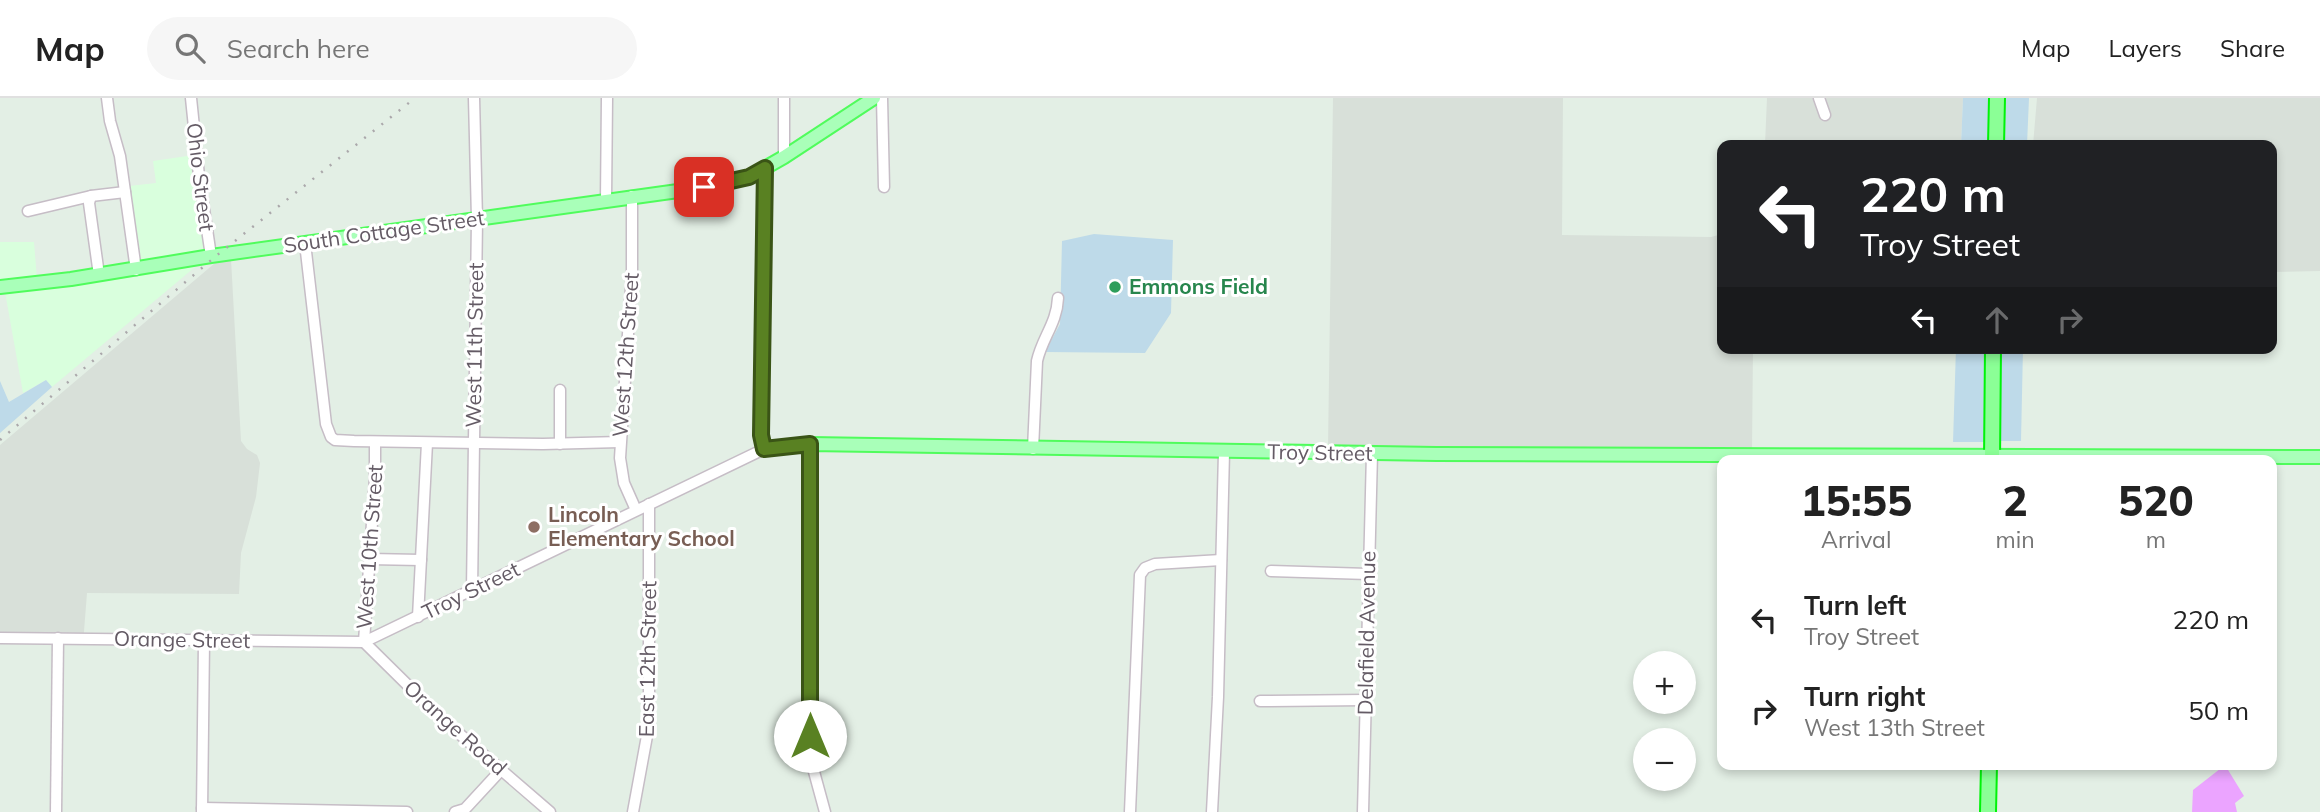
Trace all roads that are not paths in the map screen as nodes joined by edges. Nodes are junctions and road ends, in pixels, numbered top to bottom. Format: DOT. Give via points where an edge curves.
graph roads {
  1 [pos="107,98"];
  2 [pos="191,98"];
  3 [pos="474,98"];
  4 [pos="607,98"];
  5 [pos="784,98"];
  6 [pos="874,98"];
  7 [pos="882,98"];
  8 [pos="1819,98"];
  9 [pos="1997,98"];
  10 [pos="1825,115"];
  11 [pos="1996,140"];
  12 [pos="784,157"];
  13 [pos="765,168"];
  14 [pos="884,187"];
  15 [pos="125,192"];
  16 [pos="91,196"];
  17 [pos="632,197"];
  18 [pos="606,200"];
  19 [pos="29,211"];
  20 [pos="477,219"];
  21 [pos="305,243"];
  22 [pos="211,256"];
  23 [pos="136,270"];
  24 [pos="99,275"];
  25 [pos="0,288"];
  26 [pos="1058,298"];
  27 [pos="1993,354"];
  28 [pos="560,390"];
  29 [pos="375,442"];
  30 [pos="620,442"];
  31 [pos="427,443"];
  32 [pos="474,443"];
  33 [pos="560,444"];
  34 [pos="810,444"];
  35 [pos="764,449"];
  36 [pos="1033,449"];
  37 [pos="1224,452"];
  38 [pos="1372,453"];
  39 [pos="1992,455"];
  40 [pos="1717,456"];
  41 [pos="2277,457"];
  42 [pos="2320,457"];
  43 [pos="649,504"];
  44 [pos="636,510"];
  45 [pos="369,559"];
  46 [pos="421,560"];
  47 [pos="1221,560"];
  48 [pos="1271,571"];
  49 [pos="1368,574"];
  50 [pos="472,591"];
  51 [pos="418,617"];
  52 [pos="0,638"];
  53 [pos="58,638"];
  54 [pos="204,640"];
  55 [pos="364,642"];
  56 [pos="1366,700"];
  57 [pos="1260,701"];
  58 [pos="501,770"];
  59 [pos="1989,770"];
  60 [pos="202,810"];
  61 [pos="57,812"];
  62 [pos="407,812"];
  63 [pos="455,812"];
  64 [pos="550,812"];
  65 [pos="632,812"];
  66 [pos="825,812"];
  67 [pos="1130,812"];
  68 [pos="1212,812"];
  69 [pos="1363,812"];
  70 [pos="1988,812"];
  1 -- 15 [label="street"];
  2 -- 22 [label="street, Ohio Street"];
  3 -- 20 [label="street, West 11th Street"];
  4 -- 18 [label="street"];
  5 -- 12 [label="street"];
  6 -- 12 [label="main road, South Cottage Street"];
  7 -- 14 [label="street"];
  8 -- 10 [label="street"];
  9 -- 11 [label="highway"];
  12 -- 13 [label="main road, South Cottage Street"];
  13 -- 17 [label="main road, South Cottage Street" via="736,181"];
  13 -- 35 [label="main road"];
  15 -- 16 [label="street"];
  15 -- 23 [label="street"];
  16 -- 19 [label="street"];
  16 -- 24 [label="street"];
  17 -- 18 [label="main road, South Cottage Street"];
  17 -- 30 [label="street, West 12th Street" via="632,272"];
  18 -- 20 [label="main road, South Cottage Street"];
  20 -- 21 [label="main road, South Cottage Street"];
  20 -- 32 [label="street, West 11th Street"];
  21 -- 22 [label="main road, South Cottage Street"];
  21 -- 29 [label="street, West 10th Street" via="328,432 335,440"];
  22 -- 23 [label="main road, South Cottage Street"];
  23 -- 24 [label="main road, South Cottage Street"];
  24 -- 25 [label="main road, South Cottage Street"];
  26 -- 36 [label="street" via="1056,317 1037,361"];
  27 -- 39 [label="highway"];
  28 -- 33 [label="street"];
  29 -- 31 [label="street"];
  29 -- 45 [label="street, West 10th Street"];
  30 -- 33 [label="street"];
  30 -- 44 [label="street, West 12th Street" via="621,473"];
  31 -- 32 [label="street"];
  31 -- 46 [label="street"];
  32 -- 33 [label="street"];
  32 -- 50 [label="street, West 11th Street"];
  34 -- 35 [label="main road, Troy Street"];
  34 -- 36 [label="main road, Troy Street"];
  34 -- 66 [label="street" via="810,736"];
  35 -- 43 [label="street, Troy Street"];
  36 -- 37 [label="main road, Troy Street"];
  37 -- 38 [label="main road, Troy Street"];
  37 -- 47 [label="street"];
  38 -- 40 [label="main road, Troy Street"];
  38 -- 49 [label="street, Delafield Avenue"];
  41 -- 42 [label="main road, Troy Street"];
  43 -- 44 [label="street, Troy Street"];
  43 -- 65 [label="street, East 12th Street" via="649,725"];
  44 -- 50 [label="street, Troy Street"];
  45 -- 46 [label="street"];
  45 -- 55 [label="street, West 10th Street"];
  46 -- 51 [label="street"];
  47 -- 67 [label="street" via="1155,564 1140,575"];
  47 -- 68 [label="street"];
  48 -- 49 [label="street"];
  49 -- 56 [label="street, Delafield Avenue"];
  50 -- 51 [label="street, Troy Street"];
  51 -- 55 [label="street, Troy Street"];
  52 -- 53 [label="street, Orange Street"];
  53 -- 54 [label="street, Orange Street"];
  53 -- 61 [label="street"];
  54 -- 55 [label="street, Orange Street"];
  54 -- 60 [label="street"];
  55 -- 58 [label="street, Orange Road"];
  56 -- 57 [label="street"];
  56 -- 69 [label="street, Delafield Avenue"];
  58 -- 63 [label="street" via="466,809"];
  58 -- 64 [label="street, Orange Road"];
  59 -- 70 [label="highway"];
  60 -- 62 [label="street"];
}
